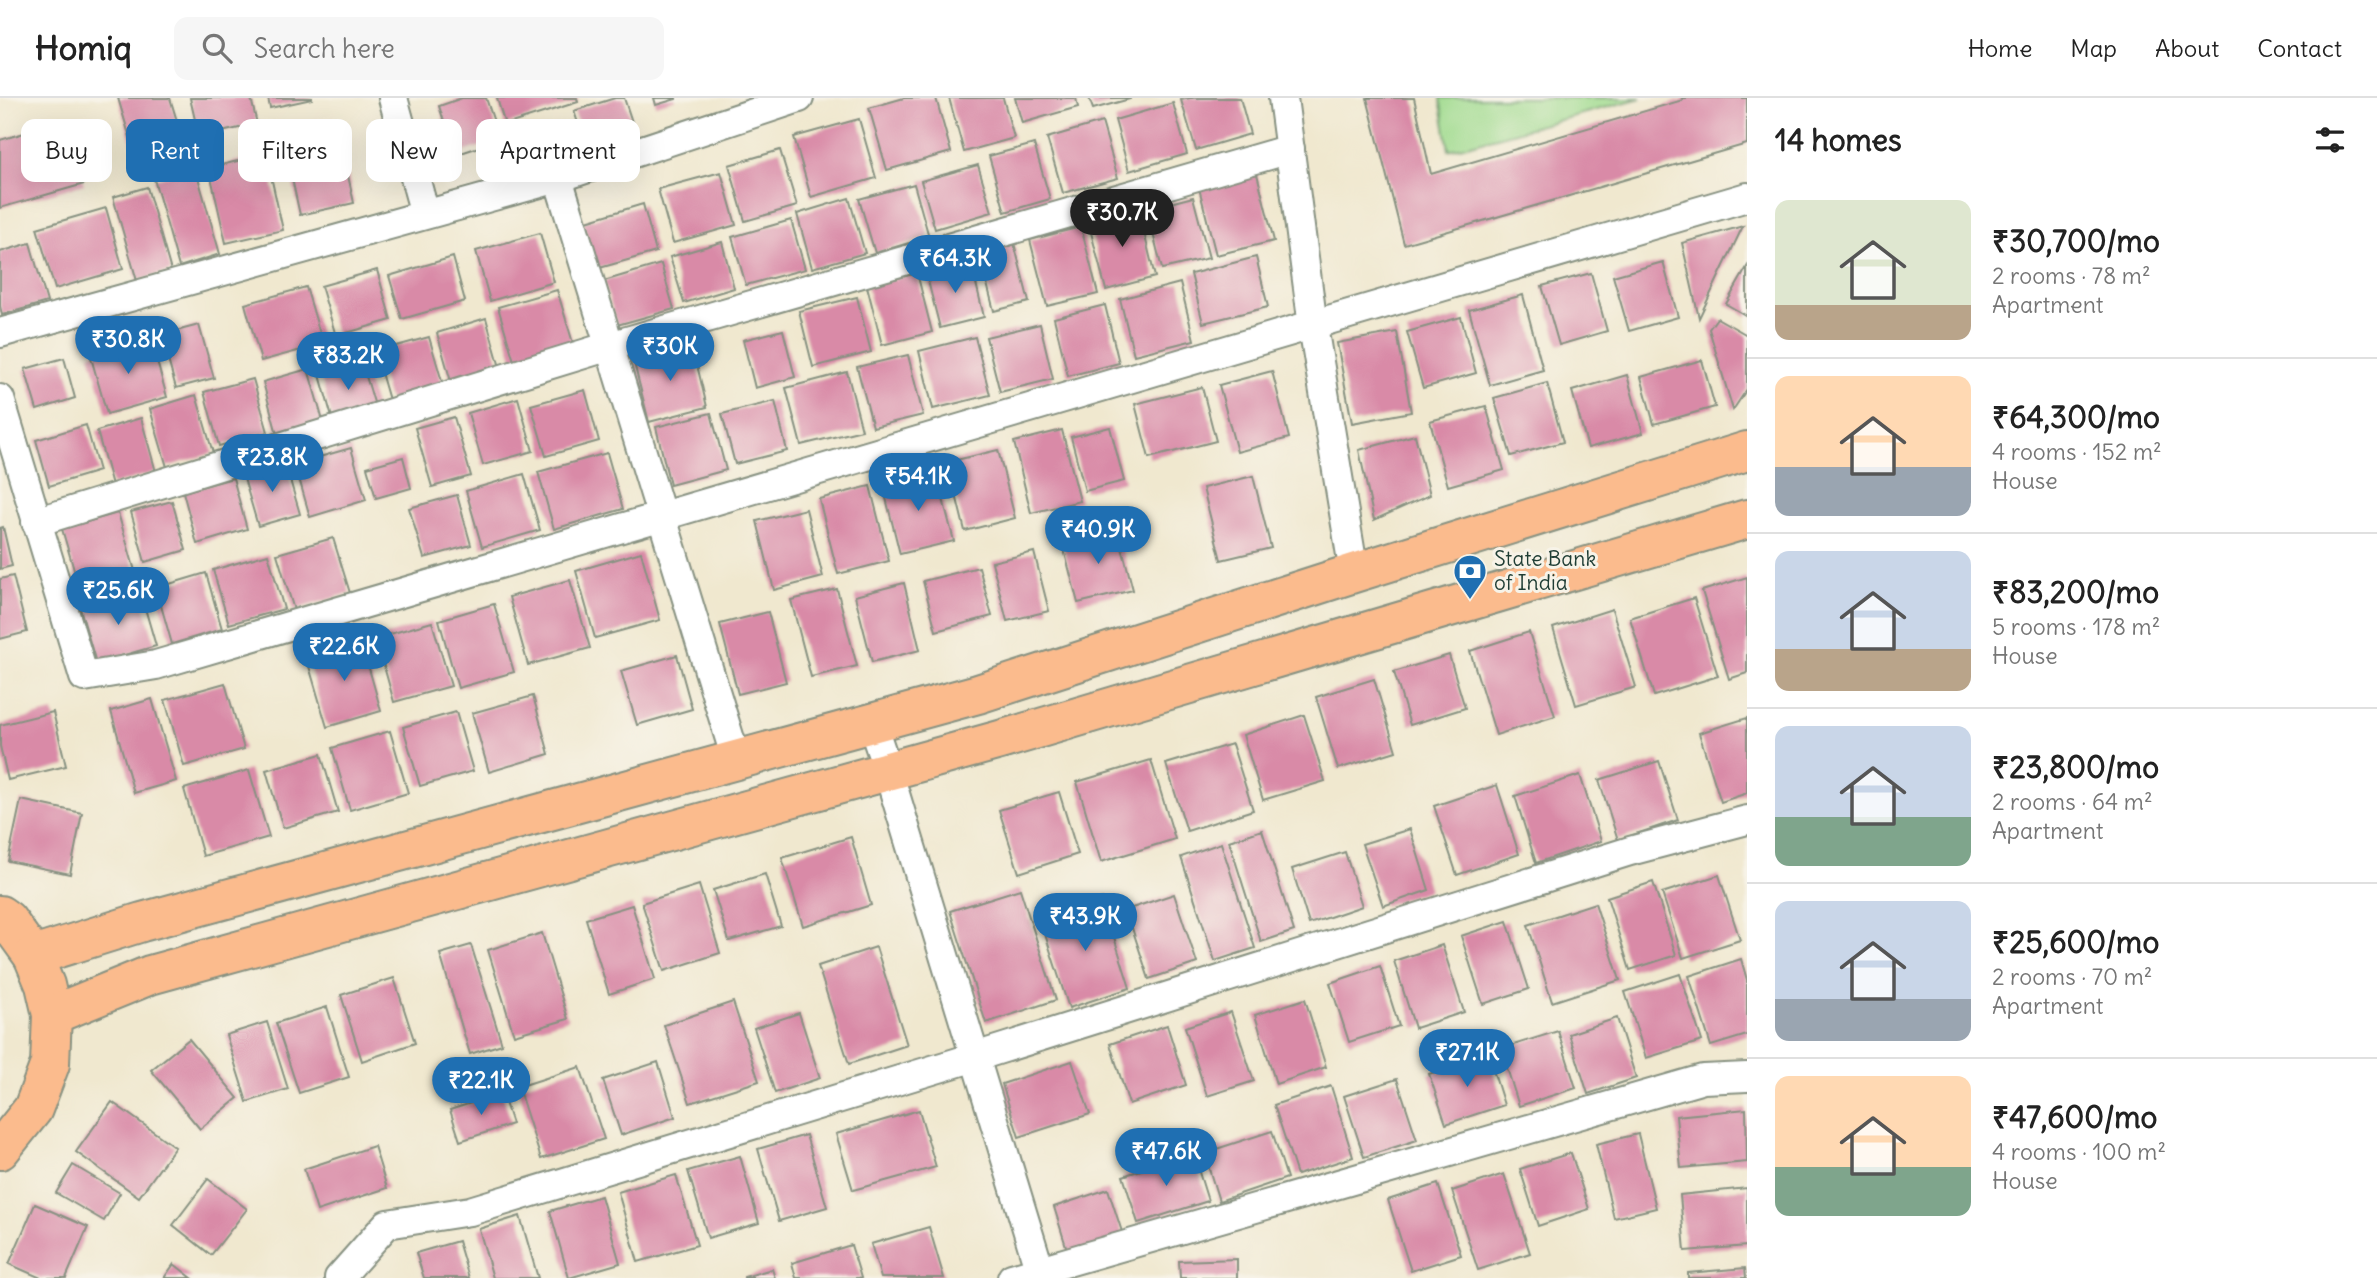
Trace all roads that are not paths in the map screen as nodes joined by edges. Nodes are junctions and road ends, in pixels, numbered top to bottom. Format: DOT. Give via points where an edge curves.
graph roads {
  1 [pos="393,98"];
  2 [pos="1283,98"];
  3 [pos="782,101"];
  4 [pos="1290,149"];
  5 [pos="640,150"];
  6 [pos="543,182"];
  7 [pos="559,182"];
  8 [pos="1747,197"];
  9 [pos="425,214"];
  10 [pos="1313,326"];
  11 [pos="0,333"];
  12 [pos="610,346"];
  13 [pos="0,399"];
  14 [pos="1747,450"];
  15 [pos="660,516"];
  16 [pos="1747,519"];
  17 [pos="36,522"];
  18 [pos="1354,573"];
  19 [pos="872,724"];
  20 [pos="736,759"];
  21 [pos="888,771"];
  22 [pos="1747,820"];
  23 [pos="0,915"];
  24 [pos="33,956"];
  25 [pos="52,1015"];
  26 [pos="975,1057"];
  27 [pos="1747,1077"];
  28 [pos="0,1150"];
  29 [pos="1041,1273"];
  30 [pos="339,1278"];
  31 [pos="1012,1278"];
  1 -- 9 [label="street"];
  2 -- 4 [label="street"];
  3 -- 5 [label="street"];
  4 -- 10 [label="street"];
  4 -- 12 [label="street"];
  6 -- 9 [label="street"];
  7 -- 12 [label="street"];
  8 -- 10 [label="street"];
  9 -- 11 [label="street"];
  10 -- 15 [label="street"];
  10 -- 18 [label="street"];
  12 -- 15 [label="street"];
  12 -- 17 [label="street"];
  13 -- 17 [label="street"];
  14 -- 18 [label="main road"];
  15 -- 17 [label="street" via="156,665 85,677"];
  15 -- 20 [label="street"];
  16 -- 21 [label="main road"];
  18 -- 19 [label="main road"];
  19 -- 20 [label="main road"];
  19 -- 21 [label="street"];
  20 -- 24 [label="main road"];
  21 -- 25 [label="main road" via="150,975"];
  21 -- 26 [label="street"];
  22 -- 26 [label="street" via="1617,856"];
  23 -- 24 [label="main road"];
  24 -- 25 [label="main road"];
  25 -- 28 [label="main road" via="50,1063 33,1109"];
  26 -- 29 [label="street"];
  26 -- 30 [label="street" via="470,1211 387,1224"];
  27 -- 29 [label="street" via="1703,1079"];
  29 -- 31 [label="street"];
}
